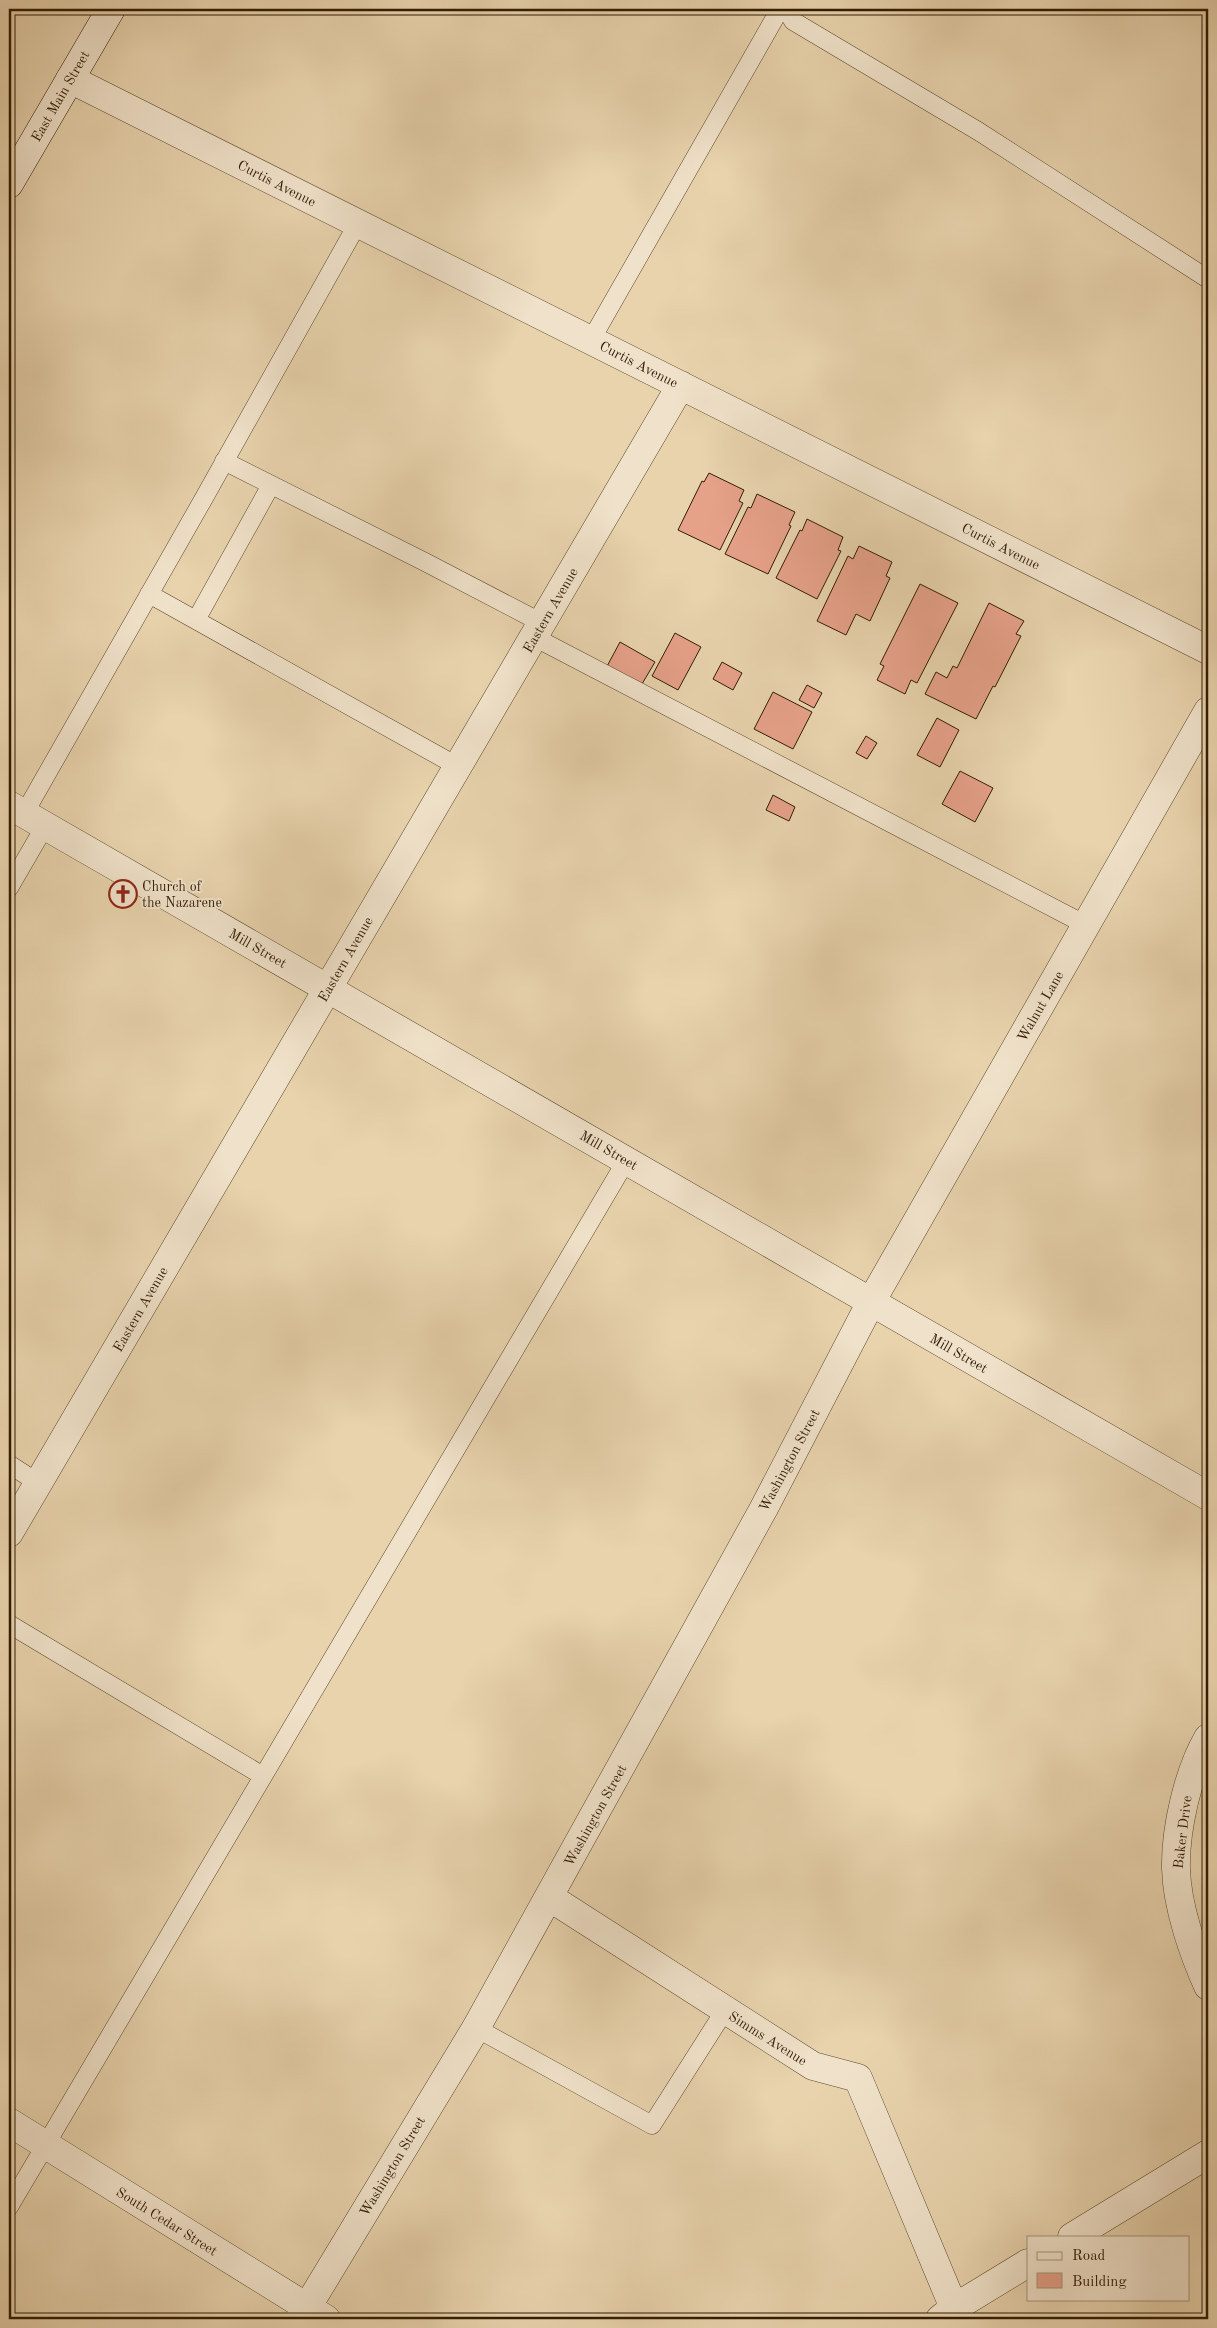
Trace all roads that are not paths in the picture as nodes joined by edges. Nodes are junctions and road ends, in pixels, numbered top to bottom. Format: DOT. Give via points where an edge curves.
graph roads {
  1 [pos="111,9"];
  2 [pos="780,9"];
  3 [pos="786,9"];
  4 [pos="70,79"];
  5 [pos="9,184"];
  6 [pos="358,223"];
  7 [pos="1208,279"];
  8 [pos="590,340"];
  9 [pos="681,385"];
  10 [pos="224,462"];
  11 [pos="271,485"];
  12 [pos="149,594"];
  13 [pos="196,620"];
  14 [pos="538,630"];
  15 [pos="1208,650"];
  16 [pos="1208,711"];
  17 [pos="458,766"];
  18 [pos="26,815"];
  19 [pos="9,888"];
  20 [pos="1086,925"];
  21 [pos="328,988"];
  22 [pos="626,1161"];
  23 [pos="871,1302"];
  24 [pos="9,1464"];
  25 [pos="38,1483"];
  26 [pos="1208,1496"];
  27 [pos="9,1533"];
  28 [pos="9,1624"];
  29 [pos="1208,1738"];
  30 [pos="263,1776"];
  31 [pos="549,1897"];
  32 [pos="1208,1986"];
  33 [pos="725,2010"];
  34 [pos="476,2028"];
  35 [pos="9,2122"];
  36 [pos="46,2145"];
  37 [pos="1208,2154"];
  38 [pos="9,2207"];
  39 [pos="1074,2236"];
  40 [pos="1027,2264"];
  41 [pos="947,2314"];
  42 [pos="311,2315"];
  1 -- 4 [label="street, East Main Street"];
  2 -- 8 [label="lane"];
  3 -- 7 [label="lane" via="793,21 978,131"];
  4 -- 5 [label="street, East Main Street"];
  4 -- 6 [label="street, Curtis Avenue"];
  6 -- 8 [label="street, Curtis Avenue"];
  6 -- 10 [label="lane"];
  8 -- 9 [label="street, Curtis Avenue"];
  9 -- 14 [label="street, Eastern Avenue"];
  9 -- 15 [label="street, Curtis Avenue"];
  10 -- 11 [label="lane"];
  10 -- 12 [label="lane"];
  11 -- 13 [label="lane"];
  11 -- 14 [label="lane"];
  12 -- 13 [label="lane"];
  12 -- 18 [label="lane"];
  13 -- 17 [label="lane"];
  14 -- 17 [label="street, Eastern Avenue"];
  14 -- 20 [label="lane"];
  16 -- 20 [label="street, Walnut Lane"];
  17 -- 21 [label="street, Eastern Avenue"];
  18 -- 19 [label="lane"];
  18 -- 21 [label="street, Mill Street"];
  20 -- 23 [label="street, Walnut Lane"];
  21 -- 22 [label="street, Mill Street"];
  21 -- 25 [label="street, Eastern Avenue"];
  22 -- 23 [label="street, Mill Street"];
  22 -- 30 [label="lane"];
  23 -- 26 [label="street, Mill Street"];
  23 -- 31 [label="street, Washington Street" via="764,1508"];
  24 -- 25 [label="lane"];
  25 -- 27 [label="street, Eastern Avenue"];
  28 -- 30 [label="lane"];
  29 -- 32 [label="street, Baker Drive" via="1198,1755 1185,1798 1176,1870 1182,1911 1194,1956"];
  30 -- 36 [label="lane"];
  31 -- 33 [label="street, Simms Avenue"];
  31 -- 34 [label="street, Washington Street"];
  33 -- 34 [label="lane" via="652,2125"];
  33 -- 41 [label="street, Simms Avenue" via="813,2066 858,2078"];
  34 -- 42 [label="street, Washington Street"];
  35 -- 36 [label="street, South Cedar Street"];
  36 -- 38 [label="lane"];
  36 -- 42 [label="street, South Cedar Street"];
  37 -- 39 [label="street"];
  40 -- 41 [label="street"];
}
